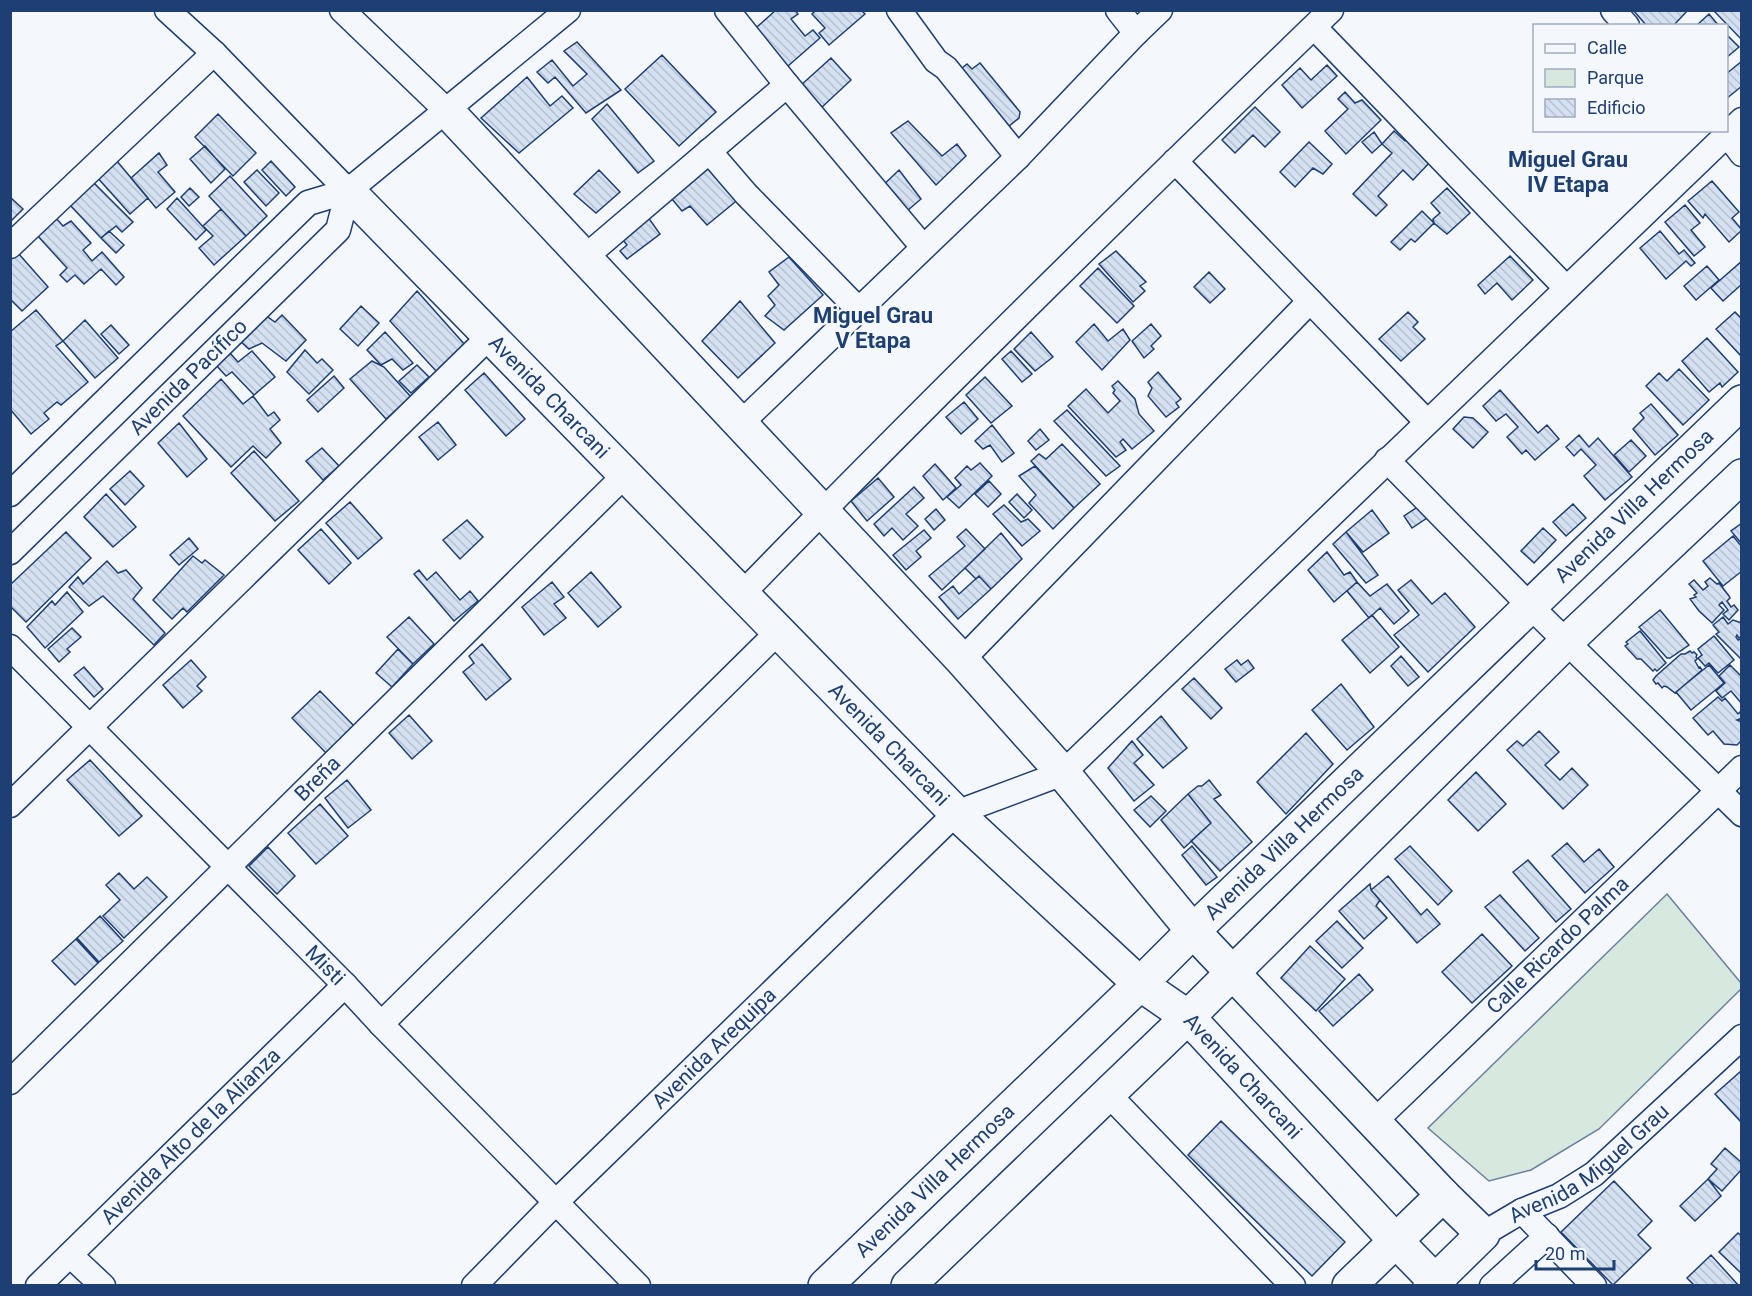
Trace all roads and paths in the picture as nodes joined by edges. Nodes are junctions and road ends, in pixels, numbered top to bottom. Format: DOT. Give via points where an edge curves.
graph roads {
  1 [pos="167,10"];
  2 [pos="342,10"];
  3 [pos="727,10"];
  4 [pos="899,10"];
  5 [pos="1118,10"];
  6 [pos="1160,10"];
  7 [pos="1331,10"];
  8 [pos="1613,10"];
  9 [pos="557,14"];
  10 [pos="1625,24"];
  11 [pos="1314,27"];
  12 [pos="1136,33"];
  13 [pos="214,53"];
  14 [pos="787,85"];
  15 [pos="447,111"];
  16 [pos="1731,128"];
  17 [pos="1727,132"];
  18 [pos="709,151"];
  19 [pos="1742,154"];
  20 [pos="1018,156"];
  21 [pos="1175,161"];
  22 [pos="348,191"];
  23 [pos="10,246"];
  24 [pos="924,247"];
  25 [pos="584,258"];
  26 [pos="1566,288"];
  27 [pos="1310,301"];
  28 [pos="858,309"];
  29 [pos="490,336"];
  30 [pos="1742,402"];
  31 [pos="1427,422"];
  32 [pos="741,423"];
  33 [pos="1387,460"];
  34 [pos="625,475"];
  35 [pos="1742,476"];
  36 [pos="10,494"];
  37 [pos="822,512"];
  38 [pos="10,552"];
  39 [pos="742,594"];
  40 [pos="1530,606"];
  41 [pos="778,632"];
  42 [pos="1566,642"];
  43 [pos="10,647"];
  44 [pos="962,660"];
  45 [pos="89,727"];
  46 [pos="1742,768"];
  47 [pos="1063,773"];
  48 [pos="1718,791"];
  49 [pos="10,805"];
  50 [pos="956,813"];
  51 [pos="1742,814"];
  52 [pos="228,868"];
  53 [pos="1193,931"];
  54 [pos="1232,972"];
  55 [pos="1140,984"];
  56 [pos="345,985"];
  57 [pos="1188,1017"];
  58 [pos="381,1024"];
  59 [pos="1742,1037"];
  60 [pos="10,1082"];
  61 [pos="1108,1094"];
  62 [pos="1374,1122"];
  63 [pos="1443,1195"];
  64 [pos="556,1202"];
  65 [pos="1522,1211"];
  66 [pos="1483,1234"];
  67 [pos="1547,1236"];
  68 [pos="1396,1241"];
  69 [pos="70,1255"];
  70 [pos="1435,1284"];
  71 [pos="38,1286"];
  72 [pos="103,1286"];
  73 [pos="474,1286"];
  74 [pos="638,1286"];
  75 [pos="825,1286"];
  76 [pos="909,1286"];
  77 [pos="1293,1286"];
  78 [pos="1349,1286"];
  79 [pos="1492,1286"];
  80 [pos="1594,1286"];
  1 -- 13 [label="street"];
  2 -- 15 [label="street"];
  3 -- 14 [label="street"];
  4 -- 20 [label="street" via="936,61"];
  5 -- 12 [label="street"];
  6 -- 12 [label="street"];
  7 -- 11 [label="street"];
  8 -- 10 [label="street"];
  9 -- 15 [label="street, Avenida Pacífico"];
  11 -- 21 [label="street"];
  11 -- 26 [label="street"];
  12 -- 20 [label="street"];
  13 -- 22 [label="street"];
  13 -- 23 [label="street"];
  14 -- 18 [label="street"];
  14 -- 24 [label="street"];
  15 -- 22 [label="street, Avenida Pacífico"];
  15 -- 25 [label="street"];
  16 -- 19 [label="street"];
  17 -- 26 [label="street"];
  18 -- 25 [label="street"];
  18 -- 28 [label="street"];
  20 -- 24 [label="street"];
  21 -- 27 [label="street"];
  21 -- 37 [label="street"];
  22 -- 29 [label="street, Avenida Charcani"];
  22 -- 36 [label="street, Avenida Pacífico" via="308,203"];
  22 -- 38 [label="street, Avenida Pacífico" via="338,230"];
  24 -- 28 [label="street"];
  25 -- 32 [label="street"];
  26 -- 31 [label="street"];
  27 -- 31 [label="street"];
  27 -- 44 [label="street"];
  28 -- 32 [label="street"];
  29 -- 34 [label="street, Avenida Charcani"];
  29 -- 45 [label="street"];
  30 -- 40 [label="street, Avenida Villa Hermosa"];
  31 -- 33 [label="street"];
  32 -- 37 [label="street"];
  33 -- 40 [label="street"];
  33 -- 47 [label="street"];
  34 -- 39 [label="street, Avenida Charcani"];
  34 -- 52 [label="street, Breña"];
  35 -- 42 [label="street"];
  37 -- 39 [label="street"];
  37 -- 44 [label="street"];
  39 -- 41 [label="street, Avenida Charcani"];
  40 -- 42 [label="street"];
  40 -- 53 [label="street, Avenida Villa Hermosa"];
  41 -- 50 [label="street, Avenida Charcani"];
  41 -- 58 [label="street"];
  42 -- 48 [label="street"];
  42 -- 54 [label="street"];
  43 -- 45 [label="street, Misti"];
  44 -- 47 [label="street"];
  45 -- 49 [label="street"];
  45 -- 52 [label="street, Misti"];
  46 -- 48 [label="street, Calle Ricardo Palma"];
  47 -- 50 [label="street"];
  47 -- 53 [label="street"];
  48 -- 51 [label="street"];
  48 -- 62 [label="street, Calle Ricardo Palma"];
  50 -- 55 [label="street, Avenida Charcani"];
  50 -- 64 [label="street, Avenida Arequipa"];
  52 -- 56 [label="street, Misti"];
  52 -- 60 [label="street, Breña"];
  53 -- 54 [label="street"];
  53 -- 55 [label="street, Avenida Villa Hermosa"];
  54 -- 57 [label="street"];
  54 -- 62 [label="street"];
  55 -- 57 [label="street, Avenida Charcani"];
  55 -- 75 [label="street, Avenida Villa Hermosa"];
  56 -- 58 [label="street, Misti"];
  56 -- 69 [label="street, Avenida Alto de la Alianza"];
  57 -- 61 [label="street"];
  57 -- 68 [label="street, Avenida Charcani"];
  58 -- 64 [label="street, Misti"];
  59 -- 65 [label="street, Avenida Miguel Grau" via="1594,1174 1559,1196"];
  61 -- 76 [label="street"];
  61 -- 77 [label="street"];
  62 -- 63 [label="street"];
  63 -- 66 [label="street"];
  63 -- 68 [label="street"];
  64 -- 73 [label="street, Avenida Arequipa"];
  64 -- 74 [label="street, Misti"];
  65 -- 66 [label="street, Avenida Miguel Grau"];
  65 -- 67 [label="street"];
  66 -- 70 [label="street, Avenida Miguel Grau"];
  67 -- 79 [label="street"];
  67 -- 80 [label="street"];
  68 -- 70 [label="street, Avenida Charcani"];
  68 -- 78 [label="street"];
  69 -- 71 [label="street, Avenida Alto de la Alianza"];
  69 -- 72 [label="street"];
}
